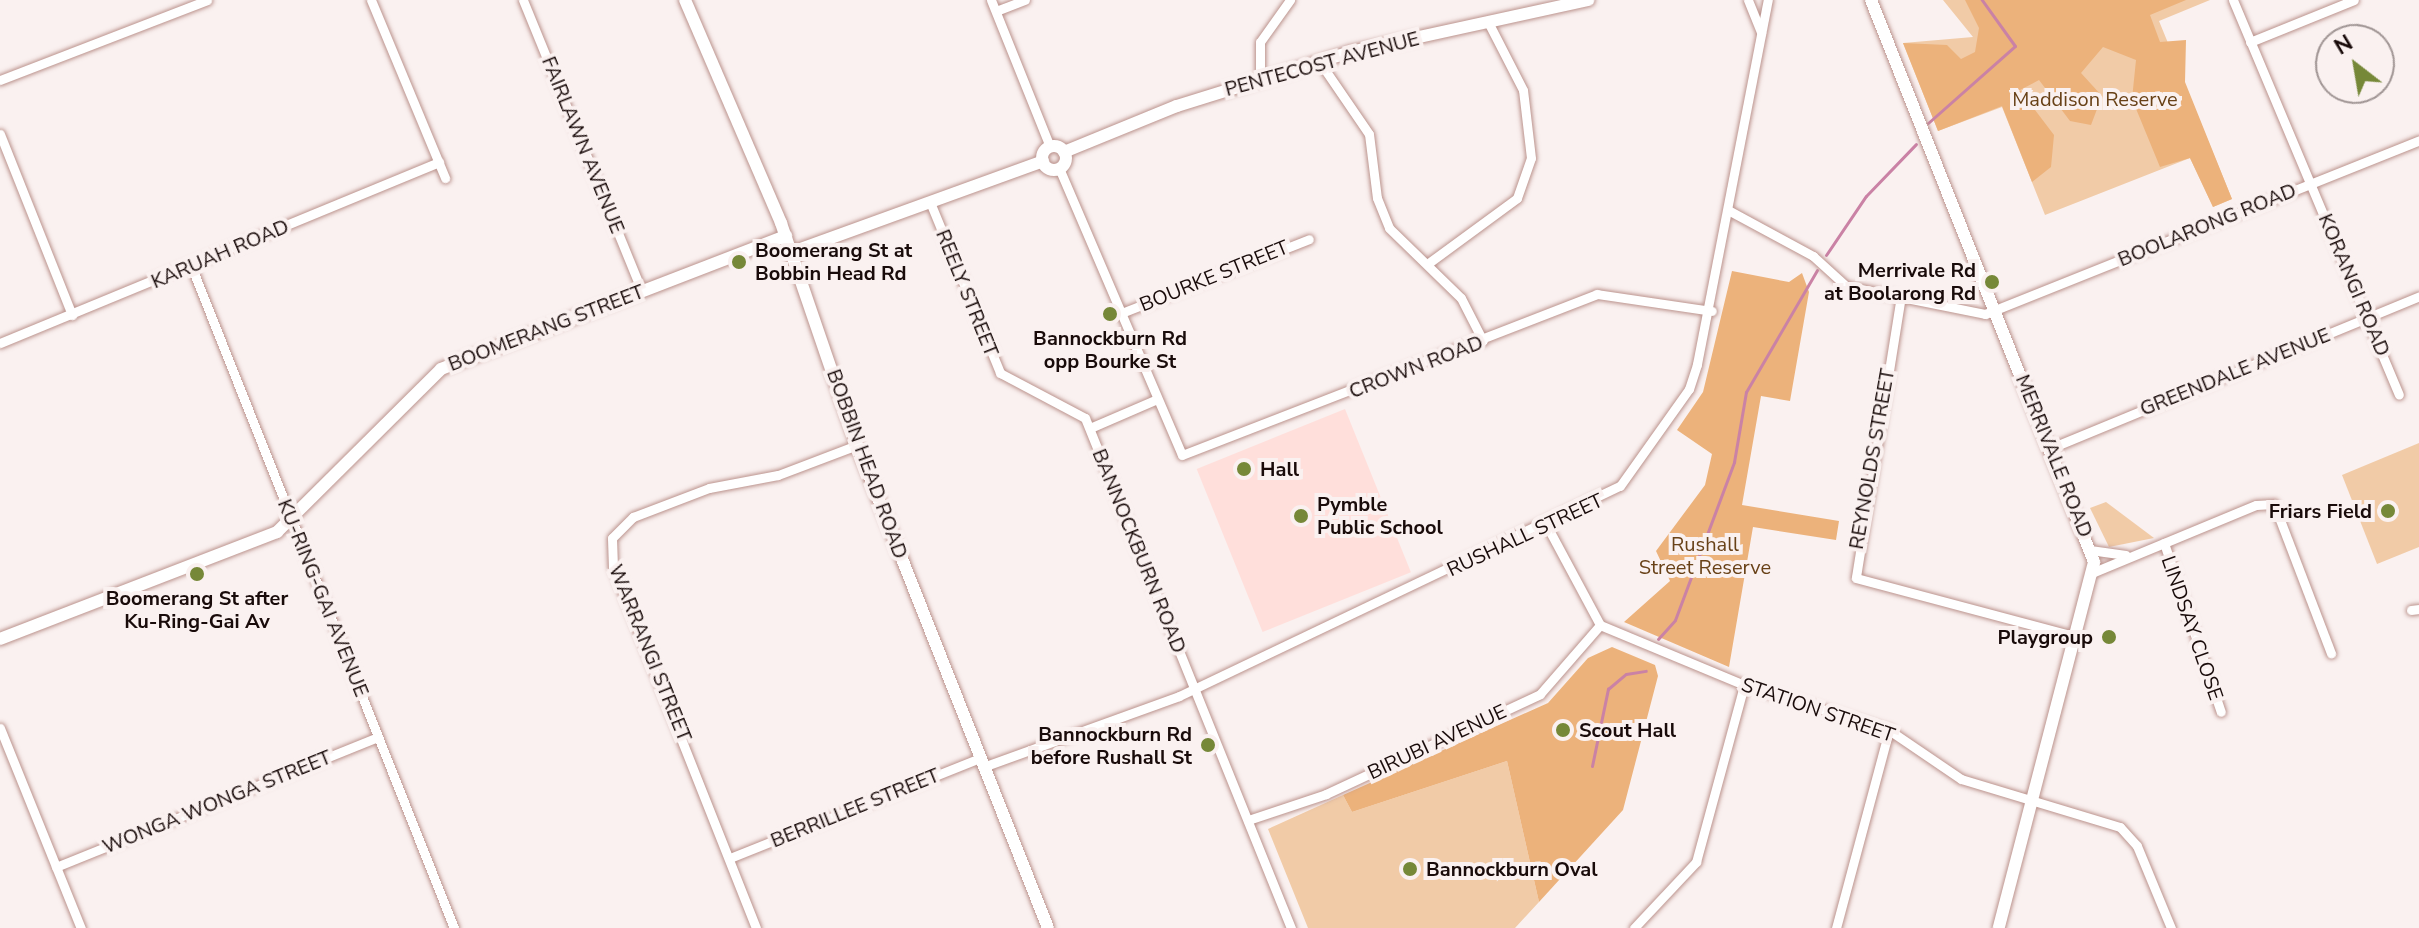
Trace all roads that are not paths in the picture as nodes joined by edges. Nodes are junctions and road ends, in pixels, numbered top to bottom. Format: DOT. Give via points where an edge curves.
graph roads {
  1 [pos="207,0"];
  2 [pos="371,0"];
  3 [pos="523,0"];
  4 [pos="685,0"];
  5 [pos="991,0"];
  6 [pos="1025,0"];
  7 [pos="1290,0"];
  8 [pos="1588,0"];
  9 [pos="1748,0"];
  10 [pos="1768,0"];
  11 [pos="1871,0"];
  12 [pos="2233,0"];
  13 [pos="2354,0"];
  14 [pos="996,11"];
  15 [pos="1488,22"];
  16 [pos="1761,32"];
  17 [pos="2250,42"];
  18 [pos="1319,61"];
  19 [pos="1260,79"];
  20 [pos="0,80"];
  21 [pos="0,134"];
  22 [pos="2419,140"];
  23 [pos="1050,147"];
  24 [pos="1064,152"];
  25 [pos="1043,161"];
  26 [pos="439,162"];
  27 [pos="1059,168"];
  28 [pos="445,178"];
  29 [pos="2311,183"];
  30 [pos="930,202"];
  31 [pos="1728,210"];
  32 [pos="786,236"];
  33 [pos="1309,239"];
  34 [pos="792,252"];
  35 [pos="1430,262"];
  36 [pos="192,268"];
  37 [pos="642,291"];
  38 [pos="2419,296"];
  39 [pos="1900,302"];
  40 [pos="1996,310"];
  41 [pos="1712,311"];
  42 [pos="1119,314"];
  43 [pos="72,315"];
  44 [pos="2368,317"];
  45 [pos="1483,341"];
  46 [pos="0,343"];
  47 [pos="2399,394"];
  48 [pos="1155,400"];
  49 [pos="1090,428"];
  50 [pos="857,445"];
  51 [pos="2051,448"];
  52 [pos="292,521"];
  53 [pos="1547,526"];
  54 [pos="2164,543"];
  55 [pos="2090,550"];
  56 [pos="2130,556"];
  57 [pos="2094,572"];
  58 [pos="1600,625"];
  59 [pos="2077,637"];
  60 [pos="0,639"];
  61 [pos="2331,653"];
  62 [pos="1744,685"];
  63 [pos="1194,686"];
  64 [pos="2221,712"];
  65 [pos="0,728"];
  66 [pos="1889,730"];
  67 [pos="378,737"];
  68 [pos="981,763"];
  69 [pos="2031,800"];
  70 [pos="1248,820"];
  71 [pos="730,858"];
  72 [pos="56,867"];
  73 [pos="81,928"];
  74 [pos="454,928"];
  75 [pos="756,928"];
  76 [pos="1048,928"];
  77 [pos="1291,928"];
  78 [pos="1634,928"];
  79 [pos="1836,928"];
  80 [pos="1999,928"];
  81 [pos="2171,928"];
  1 -- 20 [label="street"];
  2 -- 26 [label="street"];
  3 -- 37 [label="street, FAIRLAWN AVENUE"];
  4 -- 32 [label="street, BOBBIN HEAD ROAD"];
  5 -- 14 [label="street"];
  6 -- 14 [label="street"];
  7 -- 19 [label="street" via="1260,42"];
  8 -- 15 [label="street, PENTECOST AVENUE"];
  9 -- 16 [label="street"];
  10 -- 16 [label="street, RUSHALL STREET"];
  11 -- 40 [label="street, MERRIVALE ROAD"];
  12 -- 17 [label="street, KORANGI ROAD"];
  13 -- 17 [label="street"];
  14 -- 23 [label="street"];
  15 -- 18 [label="street, PENTECOST AVENUE"];
  15 -- 35 [label="street" via="1523,90 1531,158 1517,198"];
  16 -- 31 [label="street, RUSHALL STREET"];
  17 -- 29 [label="street, KORANGI ROAD"];
  18 -- 19 [label="street, PENTECOST AVENUE"];
  18 -- 35 [label="street" via="1369,134 1384,219"];
  19 -- 24 [label="street, PENTECOST AVENUE"];
  21 -- 43 [label="street"];
  22 -- 29 [label="street, BOOLARONG ROAD"];
  23 -- 24 [label="street"];
  23 -- 25 [label="street"];
  24 -- 27 [label="street"];
  25 -- 27 [label="street"];
  25 -- 30 [label="street"];
  26 -- 28 [label="street"];
  26 -- 36 [label="street, KARUAH ROAD"];
  27 -- 42 [label="street"];
  29 -- 40 [label="street, BOOLARONG ROAD"];
  29 -- 44 [label="street, KORANGI ROAD"];
  30 -- 34 [label="street"];
  30 -- 49 [label="street, REELY STREET" via="1000,373 1079,411"];
  31 -- 39 [label="street" via="1813,256 1846,286"];
  31 -- 41 [label="street, RUSHALL STREET"];
  32 -- 34 [label="street, BOBBIN HEAD ROAD"];
  32 -- 37 [label="street, BOOMERANG STREET"];
  33 -- 42 [label="street, BOURKE STREET"];
  34 -- 50 [label="street, BOBBIN HEAD ROAD"];
  35 -- 45 [label="street" via="1461,298"];
  36 -- 43 [label="street, KARUAH ROAD"];
  36 -- 52 [label="street, KU-RING-GAI AVENUE"];
  37 -- 52 [label="street, BOOMERANG STREET" via="441,369"];
  38 -- 44 [label="street, GREENDALE AVENUE"];
  39 -- 40 [label="street" via="1981,314"];
  39 -- 59 [label="street, REYNOLDS STREET" via="1856,578"];
  40 -- 51 [label="street, MERRIVALE ROAD"];
  41 -- 45 [label="street, CROWN ROAD" via="1613,292"];
  41 -- 53 [label="street, RUSHALL STREET" via="1689,389 1620,486"];
  42 -- 48 [label="street"];
  43 -- 46 [label="street, KARUAH ROAD"];
  44 -- 47 [label="street, KORANGI ROAD"];
  44 -- 51 [label="street, GREENDALE AVENUE"];
  45 -- 48 [label="street, CROWN ROAD" via="1182,455"];
  48 -- 49 [label="street, BANNOCKBURN ROAD"];
  49 -- 63 [label="street, BANNOCKBURN ROAD"];
  50 -- 68 [label="street, BOBBIN HEAD ROAD"];
  50 -- 71 [label="street, WARRANGI STREET" via="778,475 696,492 633,517 612,538 613,567"];
  51 -- 55 [label="street, MERRIVALE ROAD"];
  52 -- 60 [label="street, BOOMERANG STREET"];
  52 -- 67 [label="street, KU-RING-GAI AVENUE"];
  53 -- 58 [label="street"];
  53 -- 63 [label="street, RUSHALL STREET"];
  54 -- 56 [label="street"];
  54 -- 61 [label="street" via="2256,505 2274,504"];
  54 -- 64 [label="street, LINDSAY CLOSE"];
  55 -- 56 [label="street"];
  55 -- 57 [label="street, MERRIVALE ROAD"];
  56 -- 57 [label="street"];
  57 -- 59 [label="street, MERRIVALE ROAD"];
  58 -- 62 [label="street, STATION STREET"];
  58 -- 70 [label="street, BIRUBI AVENUE" via="1540,694 1326,794"];
  59 -- 69 [label="street, MERRIVALE ROAD"];
  62 -- 66 [label="street, STATION STREET"];
  62 -- 78 [label="street" via="1696,862"];
  63 -- 68 [label="street, RUSHALL STREET"];
  63 -- 70 [label="street, BANNOCKBURN ROAD"];
  65 -- 72 [label="street"];
  66 -- 69 [label="street, STATION STREET" via="1952,774"];
  66 -- 79 [label="street"];
  67 -- 72 [label="street, WONGA WONGA STREET"];
  67 -- 74 [label="street, KU-RING-GAI AVENUE"];
  68 -- 71 [label="street, BERRILLEE STREET"];
  68 -- 76 [label="street, BOBBIN HEAD ROAD"];
  69 -- 80 [label="street, MERRIVALE ROAD"];
  69 -- 81 [label="street, STATION STREET" via="2127,833"];
  70 -- 77 [label="street, BANNOCKBURN ROAD"];
  71 -- 75 [label="street, WARRANGI STREET"];
  72 -- 73 [label="street"];
}
